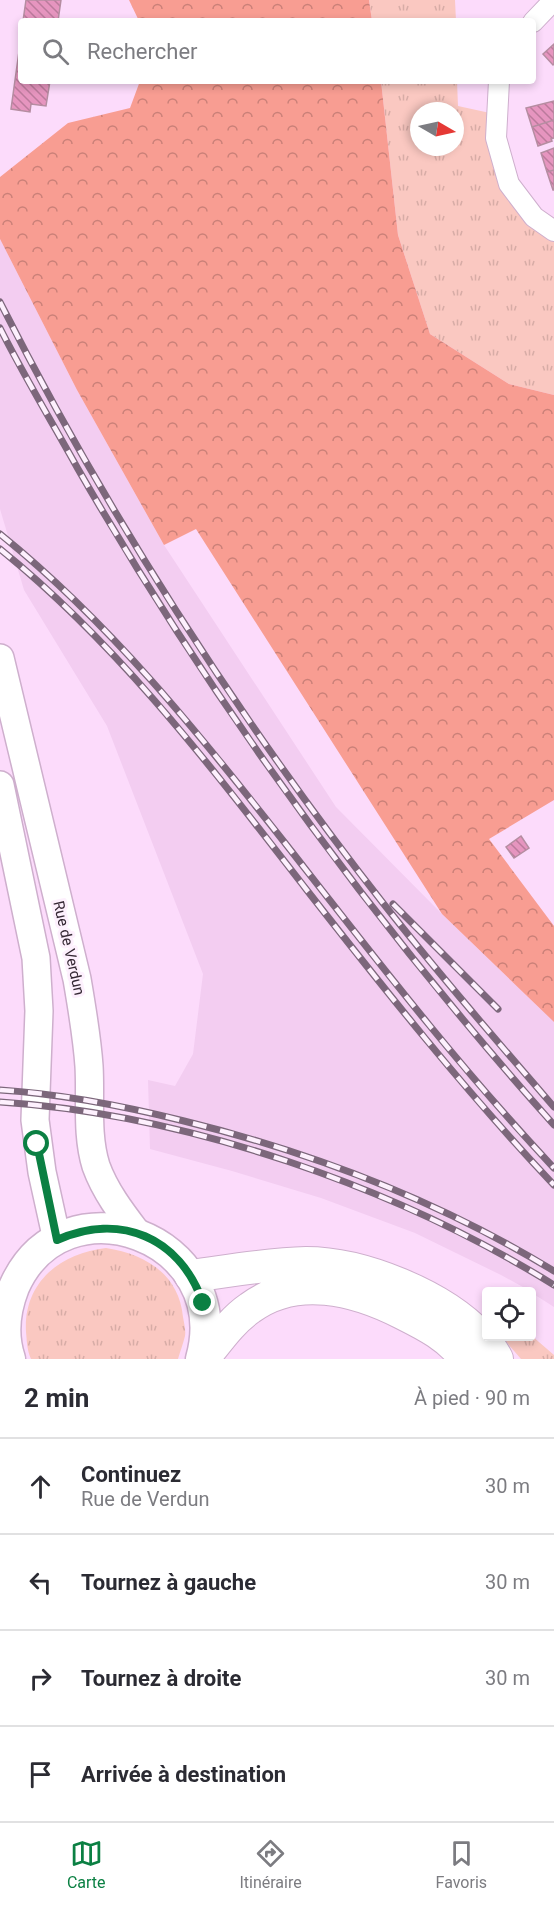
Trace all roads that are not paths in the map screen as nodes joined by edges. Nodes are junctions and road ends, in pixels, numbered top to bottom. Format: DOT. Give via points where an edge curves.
graph roads {
  1 [pos="554,0"];
  2 [pos="536,19"];
  3 [pos="499,84"];
  4 [pos="554,231"];
  5 [pos="0,658"];
  6 [pos="0,785"];
  7 [pos="137,1233"];
  8 [pos="57,1240"];
  9 [pos="191,1276"];
  10 [pos="10,1359"];
  11 [pos="202,1359"];
  12 [pos="465,1359"];
  13 [pos="497,1359"];
  1 -- 2 [label="street"];
  3 -- 4 [label="street" via="496,138 509,184 534,217"];
  5 -- 7 [label="main road, Rue de Verdun" via="77,979 87,1033 94,1156 116,1206"];
  6 -- 8 [label="main road" via="36,958 39,1011 35,1120"];
  7 -- 8 [label="main road" via="96,1228"];
  7 -- 9 [label="main road" via="168,1250"];
  8 -- 10 [label="main road" via="28,1264 10,1297 5,1334"];
  9 -- 11 [label="main road" via="205,1318"];
  9 -- 13 [label="highway" via="286,1264 350,1268 402,1287 451,1312 483,1338"];
  11 -- 12 [label="highway" via="249,1308 286,1291 316,1288 347,1291 388,1306 446,1339"];
}
